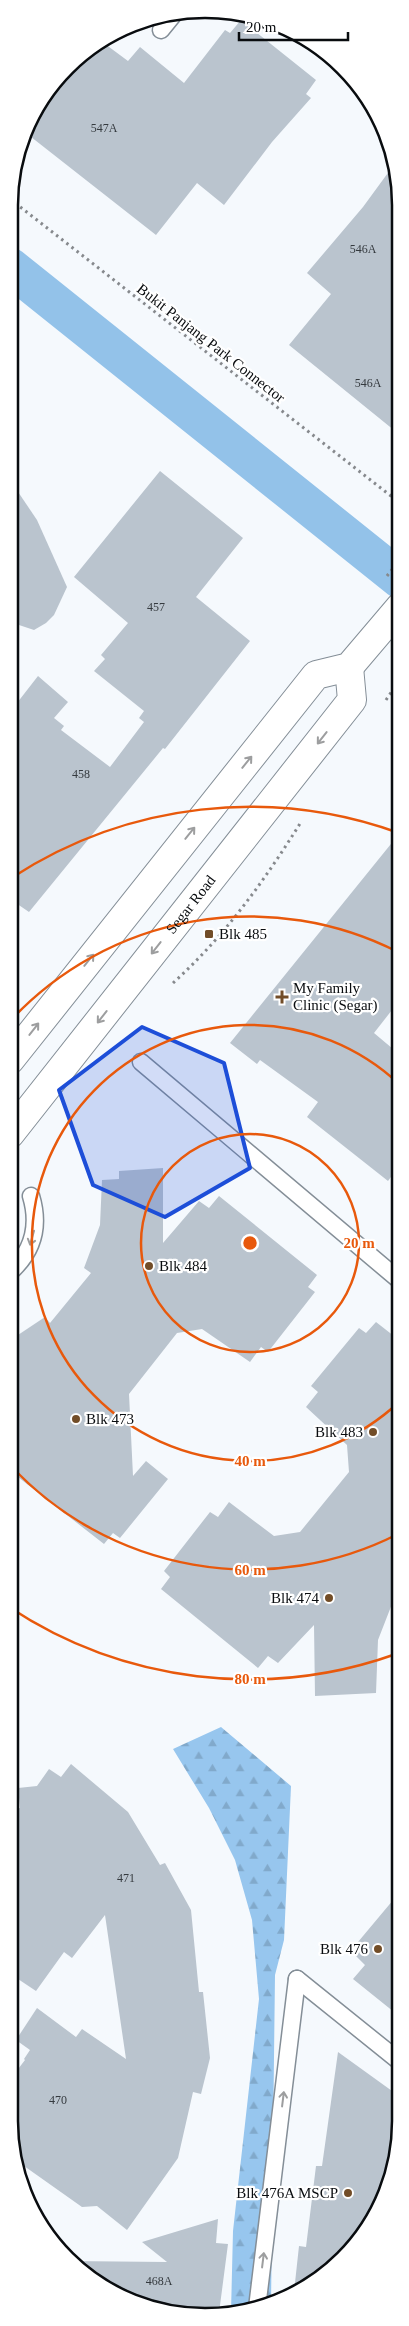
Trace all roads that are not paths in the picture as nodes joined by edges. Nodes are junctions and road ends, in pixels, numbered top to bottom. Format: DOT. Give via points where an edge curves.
graph roads {
  1 [pos="169,21"];
  2 [pos="162,30"];
  3 [pos="392,616"];
  4 [pos="349,667"];
  5 [pos="18,1050"];
  6 [pos="141,1062"];
  7 [pos="18,1124"];
  8 [pos="31,1196"];
  9 [pos="18,1264"];
  10 [pos="392,1274"];
  11 [pos="392,2056"];
  12 [pos="258,2301"];
  1 -- 2 [label="lane"];
  3 -- 4 [label="street"];
  5 -- 4 [label="street, one-way" via="316,674"];
  4 -- 7 [label="street, Segar Road, one-way" via="352,700"];
  6 -- 10 [label="lane"];
  8 -- 9 [label="lane, one-way" via="36,1213 33,1237"];
  12 -- 11 [label="lane, one-way" via="297,1979"];
}
